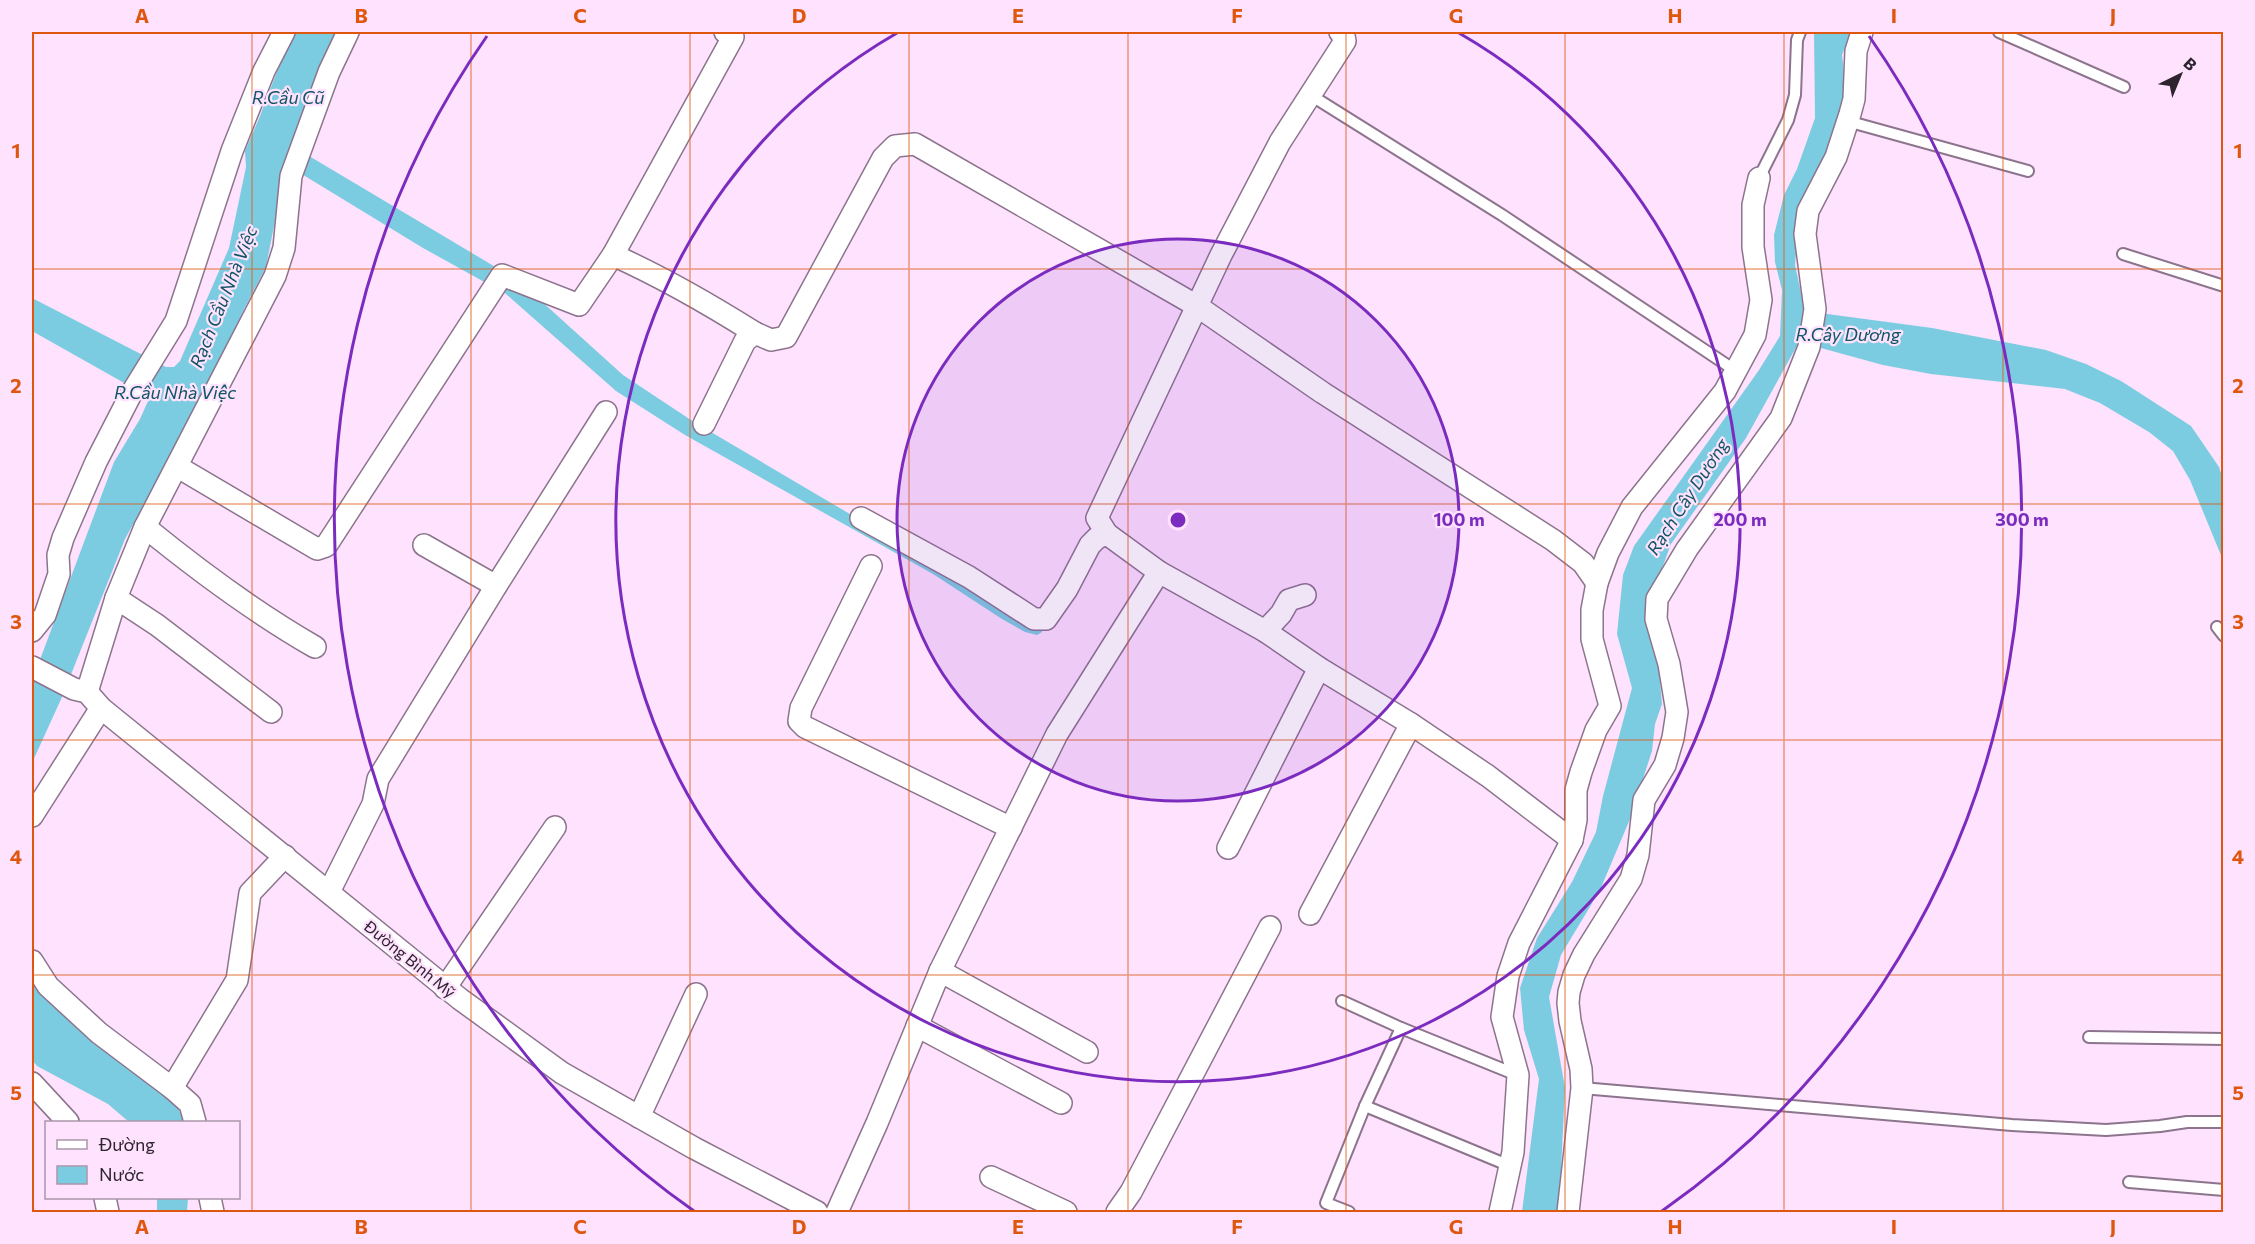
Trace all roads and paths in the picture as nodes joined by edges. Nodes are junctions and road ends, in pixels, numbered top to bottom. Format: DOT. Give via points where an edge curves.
graph roads {
  1 [pos="284,32"];
  2 [pos="348,32"];
  3 [pos="725,32"];
  4 [pos="1340,32"];
  5 [pos="1800,32"];
  6 [pos="1862,32"];
  7 [pos="2000,32"];
  8 [pos="2124,87"];
  9 [pos="1312,96"];
  10 [pos="1847,121"];
  11 [pos="2028,171"];
  12 [pos="1759,178"];
  13 [pos="2123,254"];
  14 [pos="613,255"];
  15 [pos="2223,286"];
  16 [pos="1197,306"];
  17 [pos="755,333"];
  18 [pos="1736,371"];
  19 [pos="606,412"];
  20 [pos="704,424"];
  21 [pos="178,467"];
  22 [pos="861,518"];
  23 [pos="145,527"];
  24 [pos="1107,534"];
  25 [pos="424,545"];
  26 [pos="871,566"];
  27 [pos="1159,572"];
  28 [pos="1597,583"];
  29 [pos="496,586"];
  30 [pos="1305,596"];
  31 [pos="116,598"];
  32 [pos="32,631"];
  33 [pos="1265,631"];
  34 [pos="315,647"];
  35 [pos="32,667"];
  36 [pos="1319,668"];
  37 [pos="80,690"];
  38 [pos="101,708"];
  39 [pos="271,712"];
  40 [pos="1411,724"];
  41 [pos="32,816"];
  42 [pos="555,827"];
  43 [pos="1011,828"];
  44 [pos="1572,840"];
  45 [pos="1228,848"];
  46 [pos="285,856"];
  47 [pos="328,892"];
  48 [pos="1310,914"];
  49 [pos="1270,927"];
  50 [pos="32,961"];
  51 [pos="940,970"];
  52 [pos="445,988"];
  53 [pos="696,994"];
  54 [pos="1342,1001"];
  55 [pos="917,1026"];
  56 [pos="1401,1028"];
  57 [pos="2090,1037"];
  58 [pos="2223,1039"];
  59 [pos="1087,1052"];
  60 [pos="1518,1075"];
  61 [pos="32,1083"];
  62 [pos="172,1088"];
  63 [pos="1582,1088"];
  64 [pos="1061,1103"];
  65 [pos="1365,1106"];
  66 [pos="639,1117"];
  67 [pos="67,1121"];
  68 [pos="195,1121"];
  69 [pos="2223,1122"];
  70 [pos="1510,1166"];
  71 [pos="991,1178"];
  72 [pos="2129,1182"];
  73 [pos="2223,1190"];
  74 [pos="817,1212"];
  75 [pos="837,1212"];
  76 [pos="1066,1212"];
  77 [pos="1117,1212"];
  78 [pos="1349,1212"];
  79 [pos="1500,1212"];
  80 [pos="1568,1212"];
  1 -- 32 [label="street" via="232,151 176,321 131,393 96,462 58,555 59,574 45,615"];
  2 -- 21 [label="street" via="291,176 284,248 275,276"];
  3 -- 14 [label="street" via="733,37"];
  4 -- 9 [label="street" via="1345,41"];
  5 -- 12 [label="lane" via="1795,95 1788,120"];
  6 -- 10 [label="street" via="1856,51 1854,99"];
  7 -- 8 [label="lane"];
  9 -- 16 [label="street" via="1280,142"];
  9 -- 18 [label="lane" via="1502,215"];
  10 -- 11 [label="lane"];
  10 -- 63 [label="street" via="1836,157 1808,212 1805,234 1815,309 1809,347 1781,418 1687,549 1658,599 1656,619 1677,712 1673,738 1665,765 1644,800 1638,855 1630,879 1584,954 1569,992"];
  12 -- 18 [label="street" via="1753,204 1753,247 1761,300 1755,335"];
  13 -- 15 [label="lane"];
  14 -- 17 [label="street"];
  14 -- 21 [label="street" via="579,304 502,275 326,546 317,549"];
  16 -- 17 [label="street" via="915,144 895,146 883,158 786,337 771,340"];
  16 -- 24 [label="street" via="1097,518"];
  16 -- 28 [label="street" via="1323,393 1553,540 1583,563"];
  17 -- 20 [label="street" via="745,341"];
  18 -- 28 [label="street" via="1725,391 1632,507"];
  19 -- 29 [label="street"];
  21 -- 23 [label="street"];
  22 -- 24 [label="street" via="969,577 1034,619 1046,619 1090,545"];
  23 -- 31 [label="street"];
  23 -- 34 [label="street" via="205,575"];
  24 -- 27 [label="street"];
  25 -- 29 [label="street"];
  26 -- 43 [label="street" via="801,708 799,721"];
  27 -- 33 [label="street"];
  27 -- 43 [label="street" via="1057,734"];
  28 -- 44 [label="street" via="1592,639 1610,706 1596,730 1581,771"];
  29 -- 47 [label="street" via="378,779 373,804"];
  30 -- 33 [label="street" via="1289,600"];
  31 -- 37 [label="street"];
  31 -- 39 [label="street"];
  33 -- 36 [label="street"];
  35 -- 37 [label="street, Đường Bình Mỹ"];
  36 -- 40 [label="street"];
  36 -- 45 [label="street"];
  37 -- 38 [label="street, Đường Bình Mỹ"];
  38 -- 41 [label="street"];
  38 -- 46 [label="street, Đường Bình Mỹ"];
  40 -- 44 [label="street"];
  40 -- 48 [label="street"];
  42 -- 52 [label="street"];
  43 -- 51 [label="street"];
  44 -- 60 [label="street" via="1519,943 1508,976 1502,1017"];
  46 -- 47 [label="street, Đường Bình Mỹ"];
  46 -- 62 [label="street" via="250,894 237,980"];
  47 -- 52 [label="street, Đường Bình Mỹ"];
  49 -- 77 [label="street"];
  50 -- 62 [label="street" via="48,986 99,1033"];
  51 -- 55 [label="street"];
  51 -- 59 [label="street"];
  52 -- 66 [label="street, Đường Bình Mỹ" via="562,1073"];
  53 -- 66 [label="street"];
  54 -- 56 [label="lane"];
  55 -- 64 [label="street"];
  55 -- 75 [label="street"];
  56 -- 60 [label="lane"];
  56 -- 65 [label="lane"];
  57 -- 58 [label="lane"];
  60 -- 70 [label="street"];
  61 -- 67 [label="street"];
  62 -- 68 [label="street" via="190,1104"];
  63 -- 69 [label="lane" via="2106,1130"];
  63 -- 80 [label="street"];
  65 -- 70 [label="lane"];
  65 -- 78 [label="lane" via="1326,1203"];
  66 -- 74 [label="street, Đường Bình Mỹ"];
  70 -- 79 [label="street"];
  71 -- 76 [label="street"];
  72 -- 73 [label="lane"];
}
